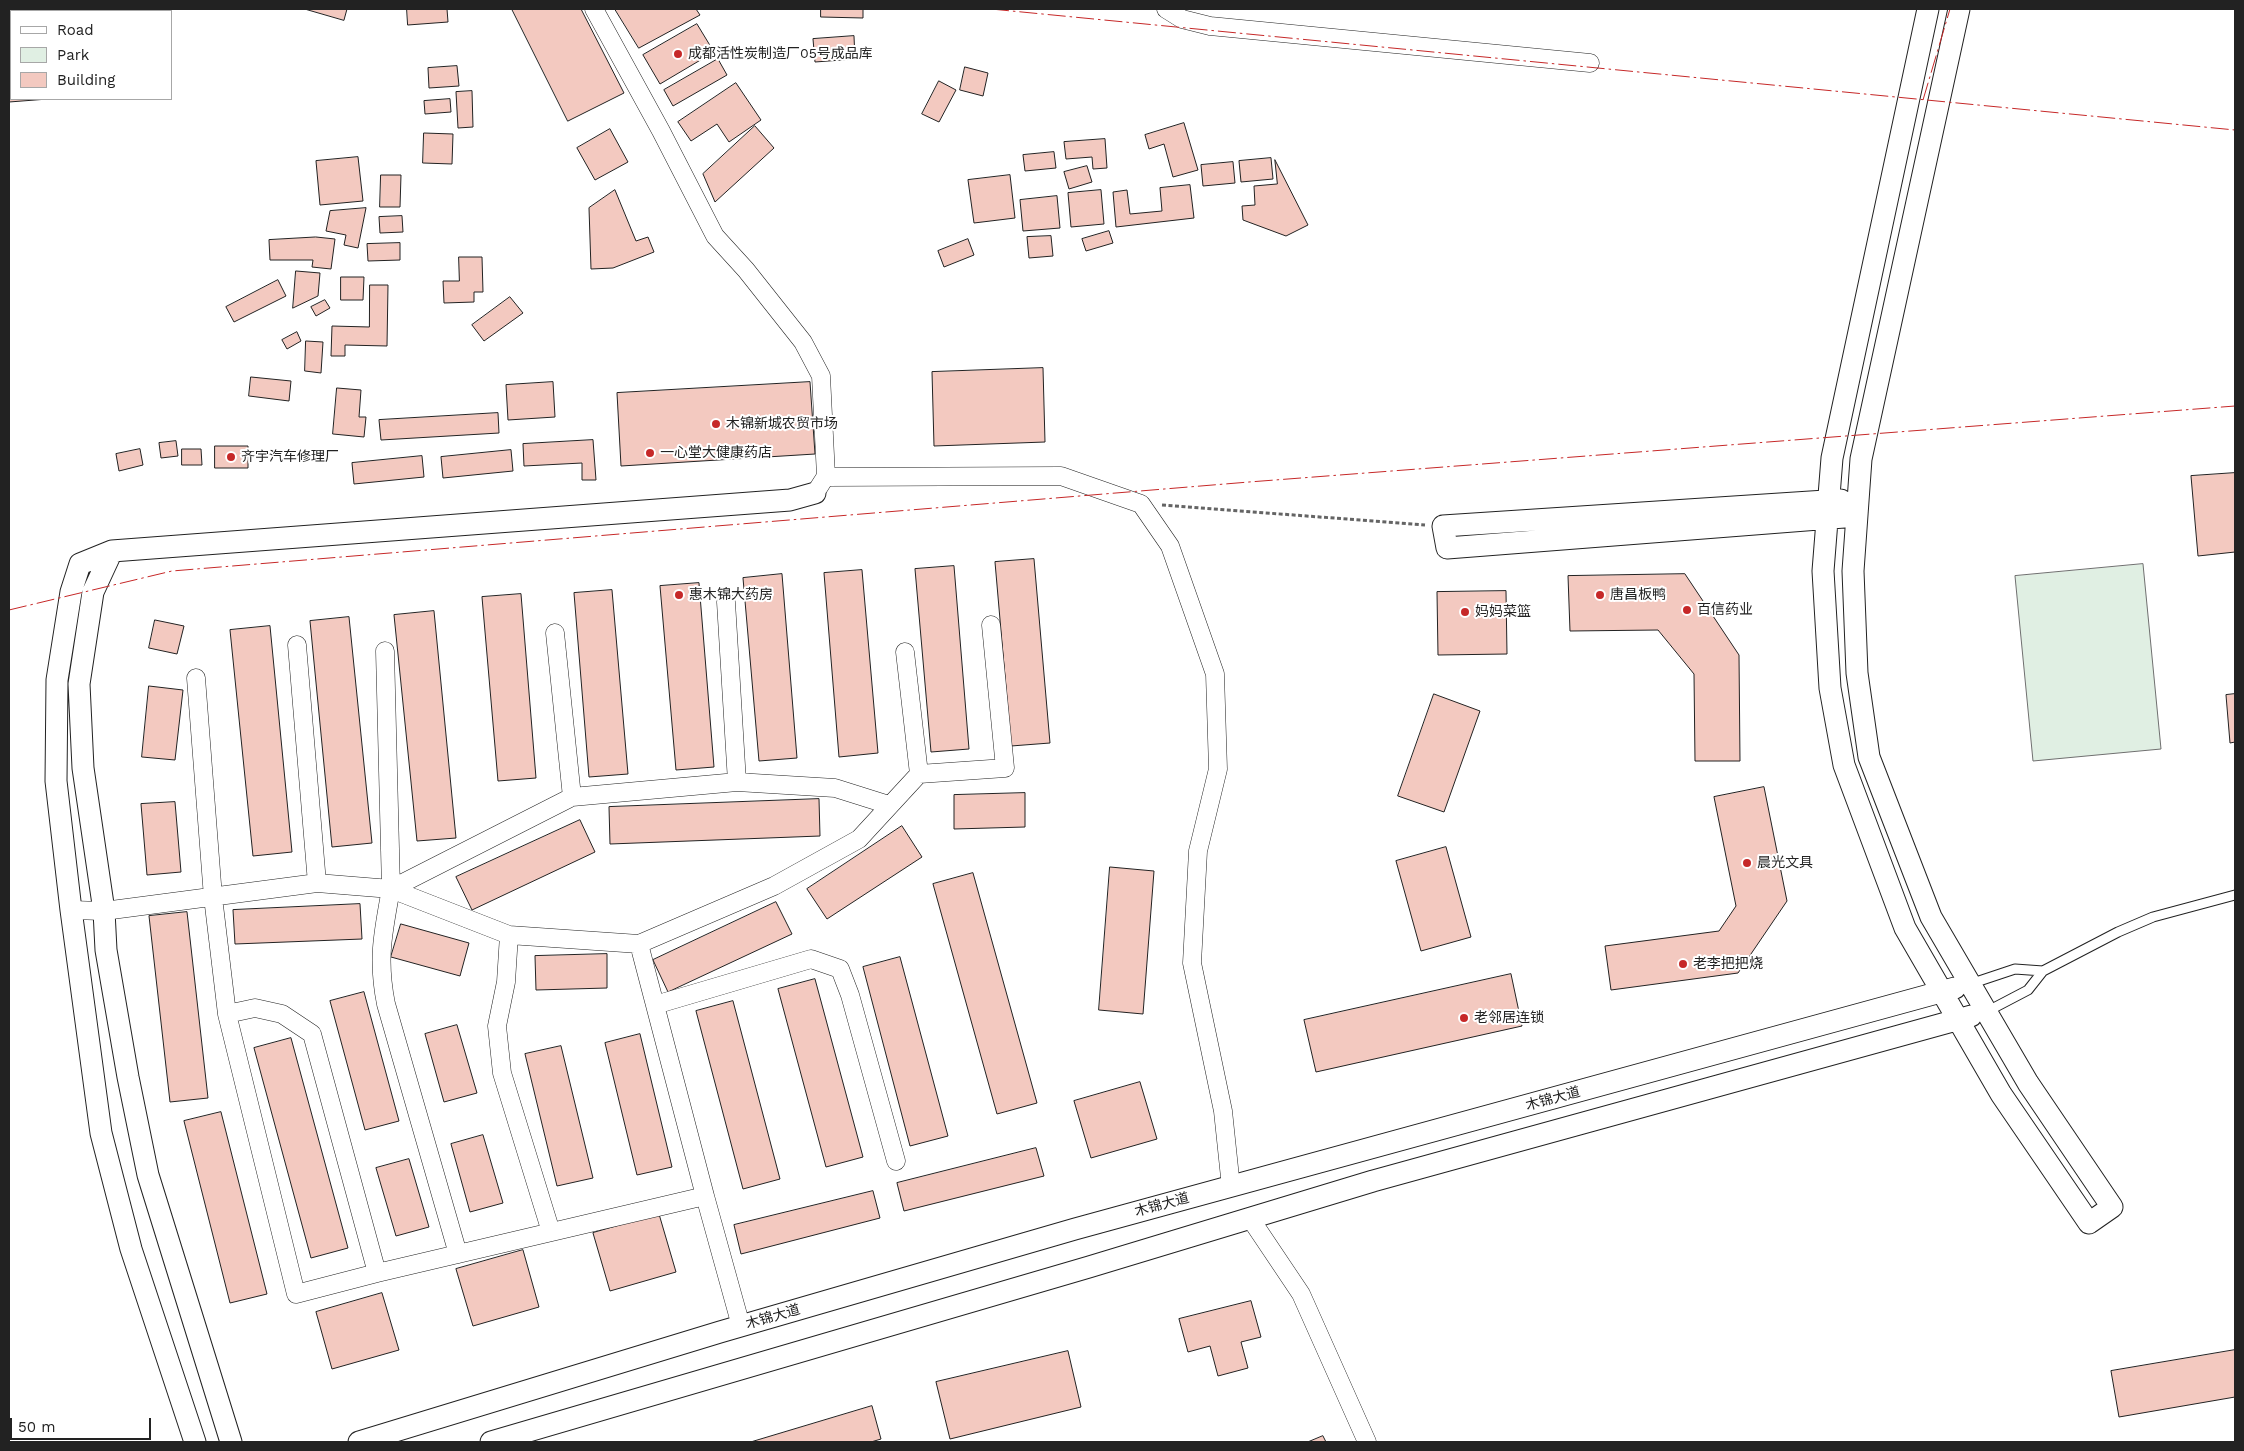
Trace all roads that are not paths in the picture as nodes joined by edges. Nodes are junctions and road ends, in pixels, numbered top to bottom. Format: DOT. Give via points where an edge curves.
graph roads {
  1 [pos="594,9"];
  2 [pos="1166,9"];
  3 [pos="1928,9"];
  4 [pos="1959,9"];
  5 [pos="1590,63"];
  6 [pos="820,485"];
  7 [pos="1858,507"];
  8 [pos="1827,510"];
  9 [pos="1443,526"];
  10 [pos="112,551"];
  11 [pos="726,602"];
  12 [pos="991,625"];
  13 [pos="555,634"];
  14 [pos="297,645"];
  15 [pos="385,650"];
  16 [pos="905,652"];
  17 [pos="196,678"];
  18 [pos="919,774"];
  19 [pos="737,782"];
  20 [pos="572,797"];
  21 [pos="889,805"];
  22 [pos="317,883"];
  23 [pos="391,888"];
  24 [pos="2235,895"];
  25 [pos="213,897"];
  26 [pos="71,910"];
  27 [pos="104,911"];
  28 [pos="509,935"];
  29 [pos="639,944"];
  30 [pos="2043,970"];
  31 [pos="1970,984"];
  32 [pos="1942,992"];
  33 [pos="655,1005"];
  34 [pos="1986,1012"];
  35 [pos="227,1014"];
  36 [pos="1958,1020"];
  37 [pos="896,1161"];
  38 [pos="1231,1187"];
  39 [pos="705,1196"];
  40 [pos="1250,1218"];
  41 [pos="551,1232"];
  42 [pos="458,1254"];
  43 [pos="377,1273"];
  44 [pos="741,1326"];
  45 [pos="195,1442"];
  46 [pos="232,1442"];
  47 [pos="358,1442"];
  48 [pos="491,1442"];
  49 [pos="1367,1442"];
  1 -- 6 [label="street" via="715,236 803,342 821,376"];
  2 -- 5 [label="street" via="1182,19 1210,26"];
  3 -- 8 [label="street" via="1832,458"];
  4 -- 7 [label="street" via="1863,450"];
  6 -- 10 [label="street" via="790,500"];
  6 -- 38 [label="street" via="1061,476 1141,504 1170,546 1215,674 1218,769 1198,851 1192,963 1223,1111"];
  7 -- 8 [label="street"];
  7 -- 31 [label="street" via="1853,571 1857,673 1869,757 1931,917"];
  8 -- 9 [label="street"];
  8 -- 32 [label="street" via="1823,571 1830,688 1844,765 1905,928"];
  10 -- 26 [label="street" via="80,564 71,592 57,680 56,781"];
  10 -- 27 [label="street" via="92,592 79,684 83,768"];
  11 -- 19 [label="street"];
  12 -- 18 [label="street" via="1005,768"];
  13 -- 20 [label="street"];
  14 -- 22 [label="street"];
  15 -- 23 [label="street"];
  16 -- 18 [label="street"];
  17 -- 25 [label="street"];
  18 -- 21 [label="street"];
  19 -- 20 [label="street"];
  19 -- 21 [label="street" via="835,788"];
  20 -- 23 [label="street"];
  21 -- 29 [label="street" via="859,838 774,886"];
  22 -- 23 [label="street"];
  22 -- 25 [label="street"];
  23 -- 28 [label="street"];
  23 -- 42 [label="street" via="381,942 380,976"];
  24 -- 30 [label="lane" via="2153,917"];
  25 -- 27 [label="street"];
  25 -- 35 [label="street"];
  26 -- 27 [label="street"];
  26 -- 45 [label="street" via="101,1133 131,1249"];
  27 -- 46 [label="street" via="106,950 148,1175"];
  28 -- 29 [label="street"];
  28 -- 41 [label="street" via="506,982 497,1026 502,1073"];
  29 -- 33 [label="street"];
  30 -- 31 [label="lane" via="2015,969"];
  30 -- 34 [label="lane" via="2028,990"];
  31 -- 32 [label="street, 木锦大道"];
  31 -- 34 [label="street"];
  32 -- 36 [label="street"];
  32 -- 38 [label="street, 木锦大道"];
  33 -- 37 [label="street" via="811,959 840,969"];
  33 -- 39 [label="street"];
  34 -- 36 [label="street"];
  34 -- 36 [label="street" via="2028,1084 2112,1207 2089,1223 2001,1094"];
  35 -- 43 [label="street" via="255,1008 282,1014 312,1034"];
  35 -- 43 [label="street" via="296,1294"];
  36 -- 40 [label="street" via="1373,1181"];
  38 -- 44 [label="street, 木锦大道"];
  39 -- 41 [label="street"];
  39 -- 44 [label="street"];
  40 -- 48 [label="street"];
  40 -- 49 [label="street" via="1301,1294"];
  41 -- 42 [label="street"];
  42 -- 43 [label="street"];
  44 -- 47 [label="street, 木锦大道"];
}
